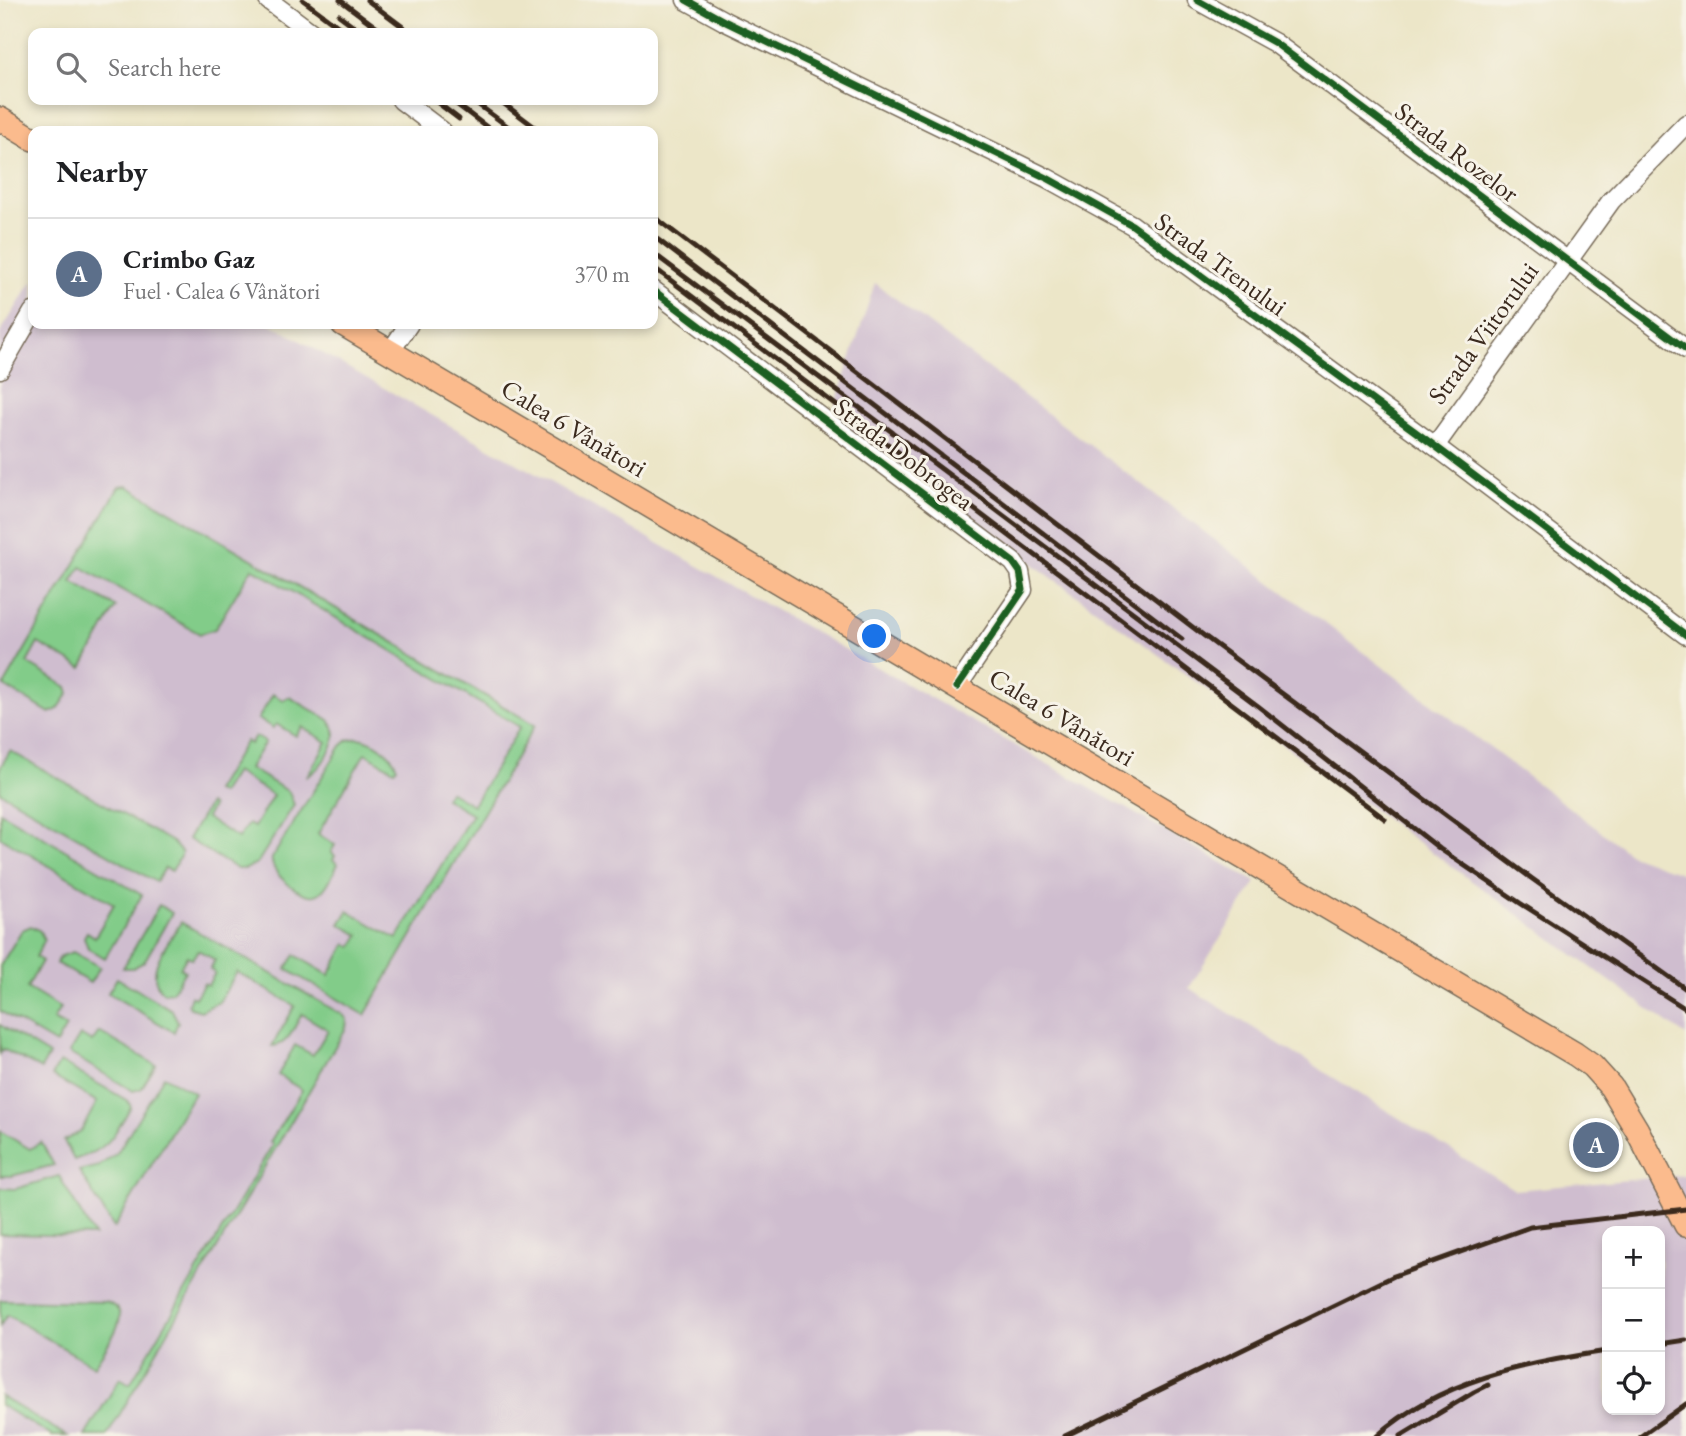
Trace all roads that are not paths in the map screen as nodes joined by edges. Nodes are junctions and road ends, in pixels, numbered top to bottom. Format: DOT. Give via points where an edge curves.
graph roads {
  1 [pos="268,0"];
  2 [pos="686,0"];
  3 [pos="1197,0"];
  4 [pos="306,28"];
  5 [pos="408,105"];
  6 [pos="0,119"];
  7 [pos="1686,124"];
  8 [pos="435,126"];
  9 [pos="28,136"];
  10 [pos="1567,261"];
  11 [pos="658,294"];
  12 [pos="28,321"];
  13 [pos="351,329"];
  14 [pos="405,329"];
  15 [pos="1686,349"];
  16 [pos="390,352"];
  17 [pos="0,369"];
  18 [pos="1435,446"];
  19 [pos="1686,635"];
  20 [pos="957,687"];
  21 [pos="1686,1225"];
  1 -- 4 [label="street"];
  2 -- 18 [label="street, Strada Trenului" via="1132,225"];
  3 -- 10 [label="street, Strada Rozelor" via="1275,43"];
  5 -- 8 [label="street"];
  6 -- 9 [label="main road"];
  7 -- 10 [label="street, Strada Viitorului" via="1625,184"];
  10 -- 15 [label="street, Strada Rozelor"];
  10 -- 18 [label="street, Strada Viitorului"];
  11 -- 20 [label="street, Strada Dobrogea" via="1013,562 1023,590"];
  12 -- 17 [label="street"];
  13 -- 16 [label="main road, Calea 6 Vânători"];
  14 -- 16 [label="street"];
  16 -- 20 [label="main road, Calea 6 Vânători"];
  18 -- 19 [label="street, Strada Trenului"];
  20 -- 21 [label="main road, Calea 6 Vânători" via="1592,1066 1623,1105"];
}
